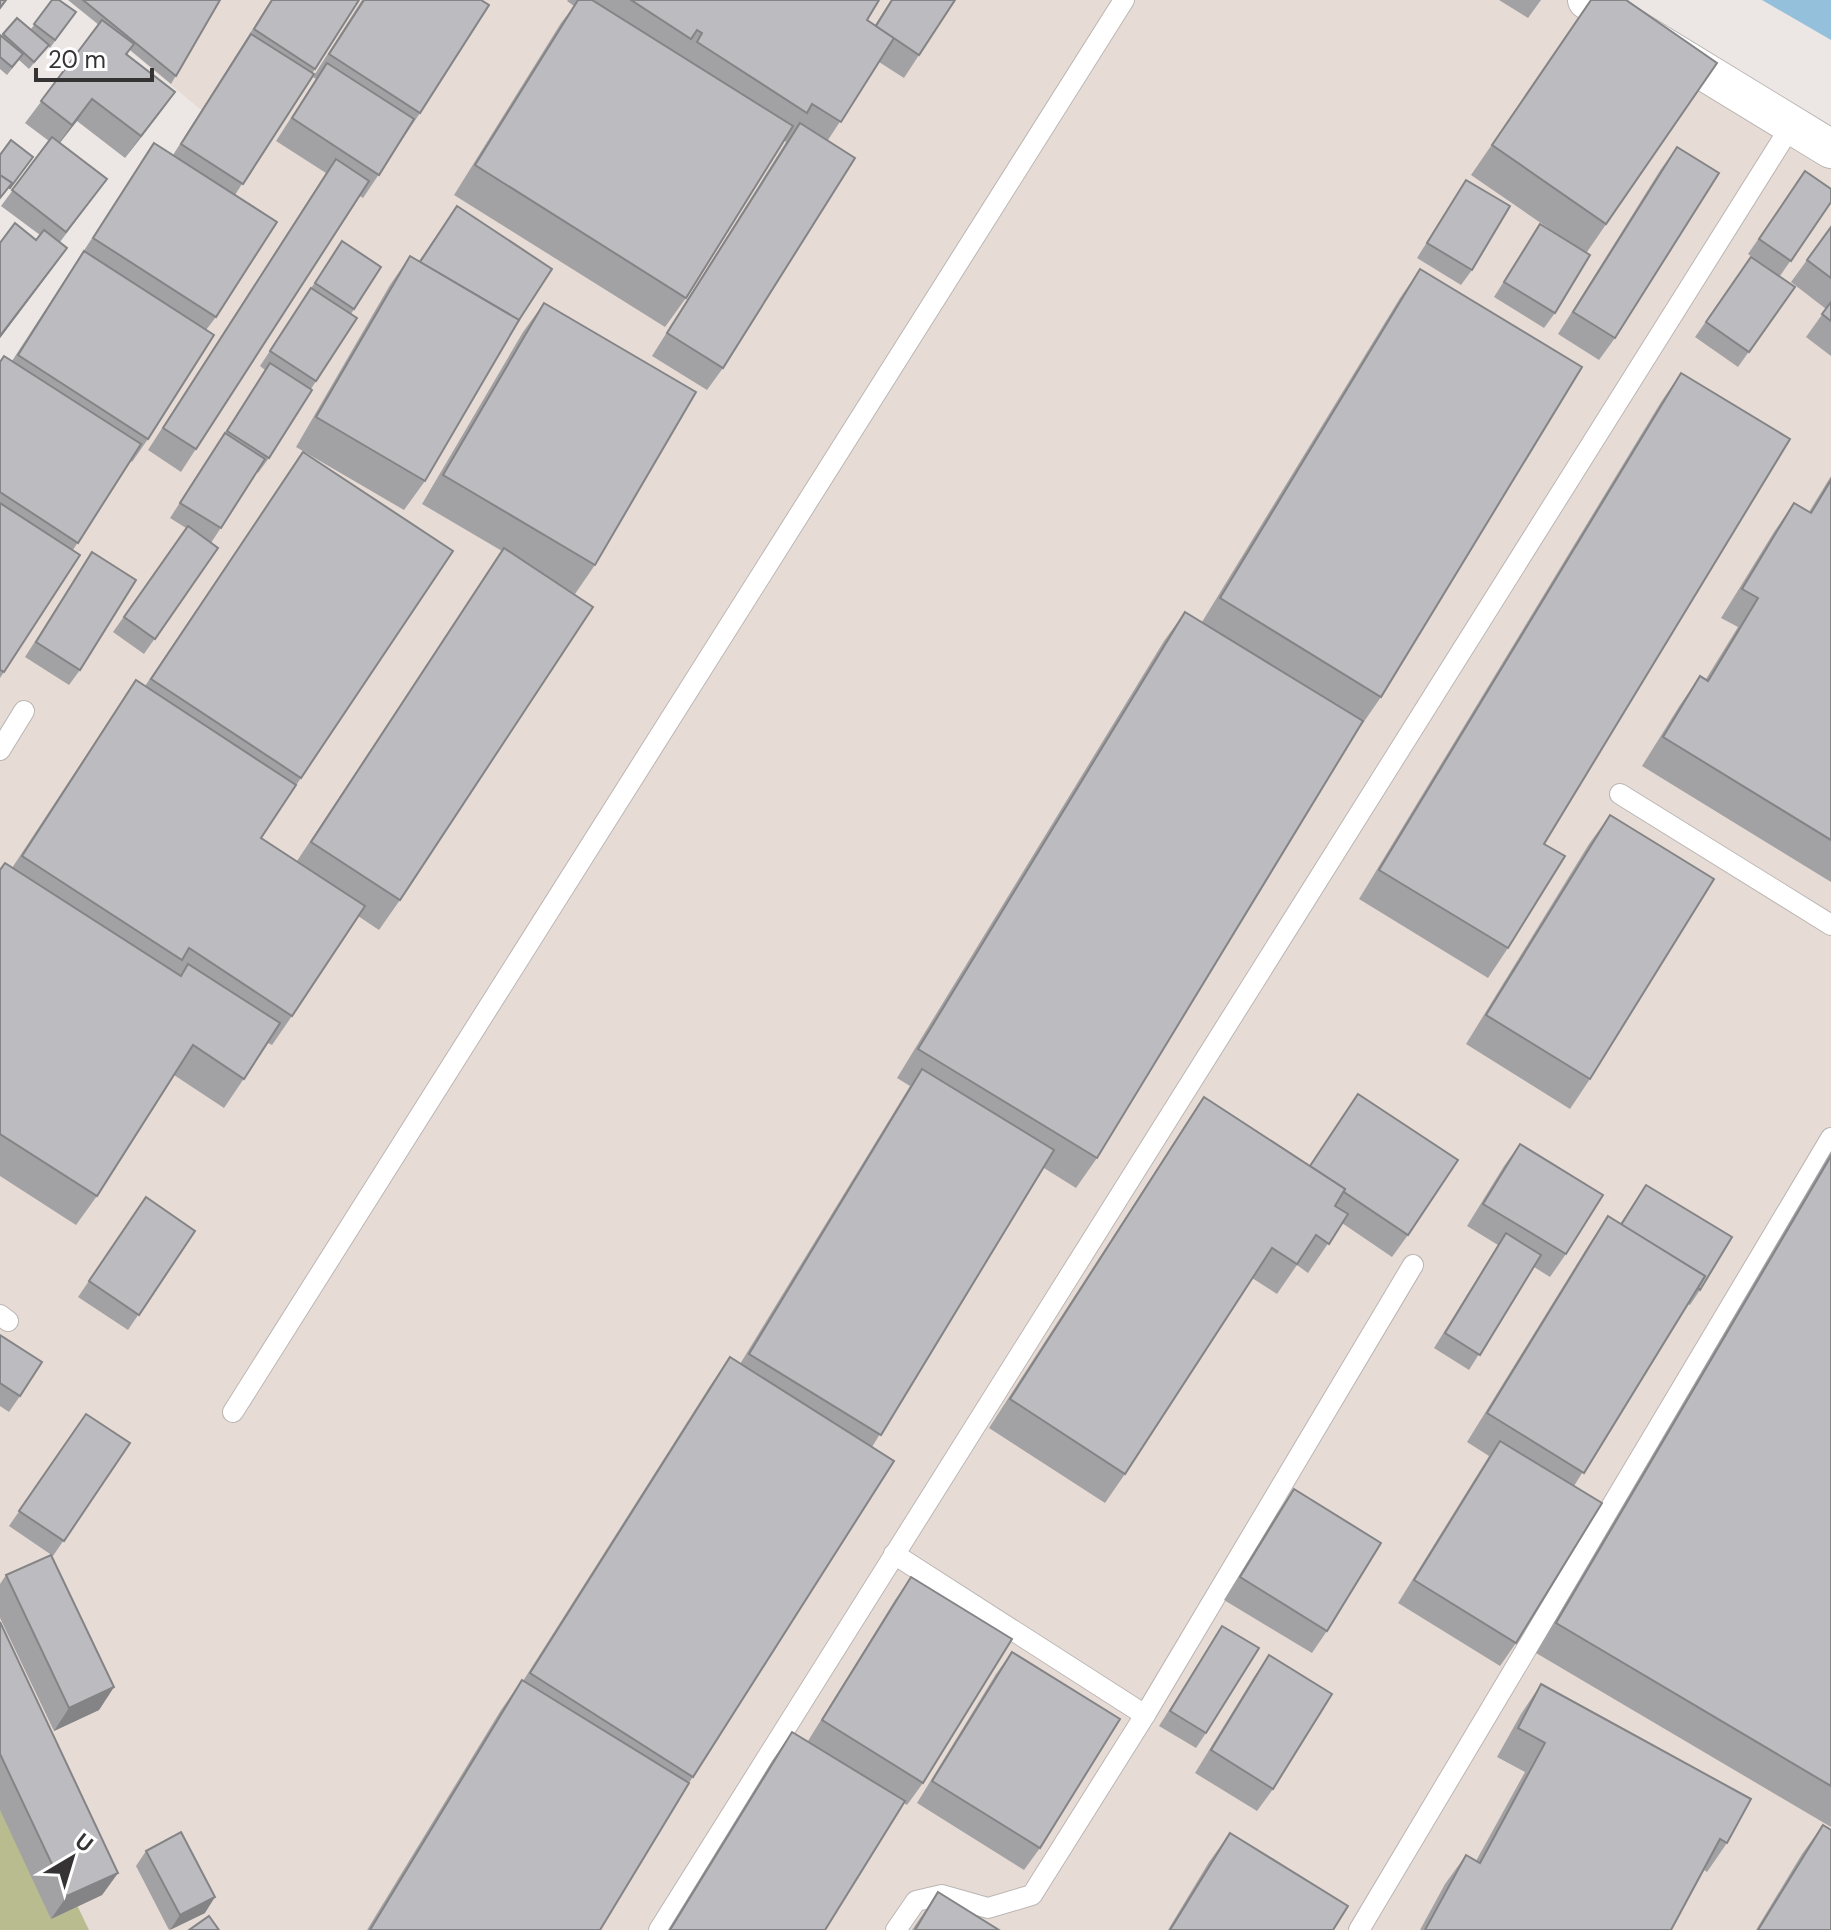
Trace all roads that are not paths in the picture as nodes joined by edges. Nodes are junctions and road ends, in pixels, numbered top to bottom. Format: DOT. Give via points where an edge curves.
graph roads {
  1 [pos="1124,0"];
  2 [pos="1587,0"];
  3 [pos="1791,126"];
  4 [pos="1831,149"];
  5 [pos="24,711"];
  6 [pos="0,750"];
  7 [pos="1620,794"];
  8 [pos="1831,925"];
  9 [pos="1831,1138"];
  10 [pos="1413,1265"];
  11 [pos="233,1412"];
  12 [pos="894,1554"];
  13 [pos="1145,1715"];
  14 [pos="659,1930"];
  15 [pos="896,1930"];
  16 [pos="1359,1930"];
  1 -- 11 [label="lane"];
  2 -- 3 [label="street"];
  3 -- 4 [label="street"];
  3 -- 12 [label="lane"];
  5 -- 6 [label="lane"];
  7 -- 8 [label="lane"];
  9 -- 16 [label="lane"];
  10 -- 13 [label="lane"];
  12 -- 13 [label="lane"];
  12 -- 14 [label="lane"];
  13 -- 15 [label="lane" via="1032,1895 988,1908 942,1895 916,1901"];
}
